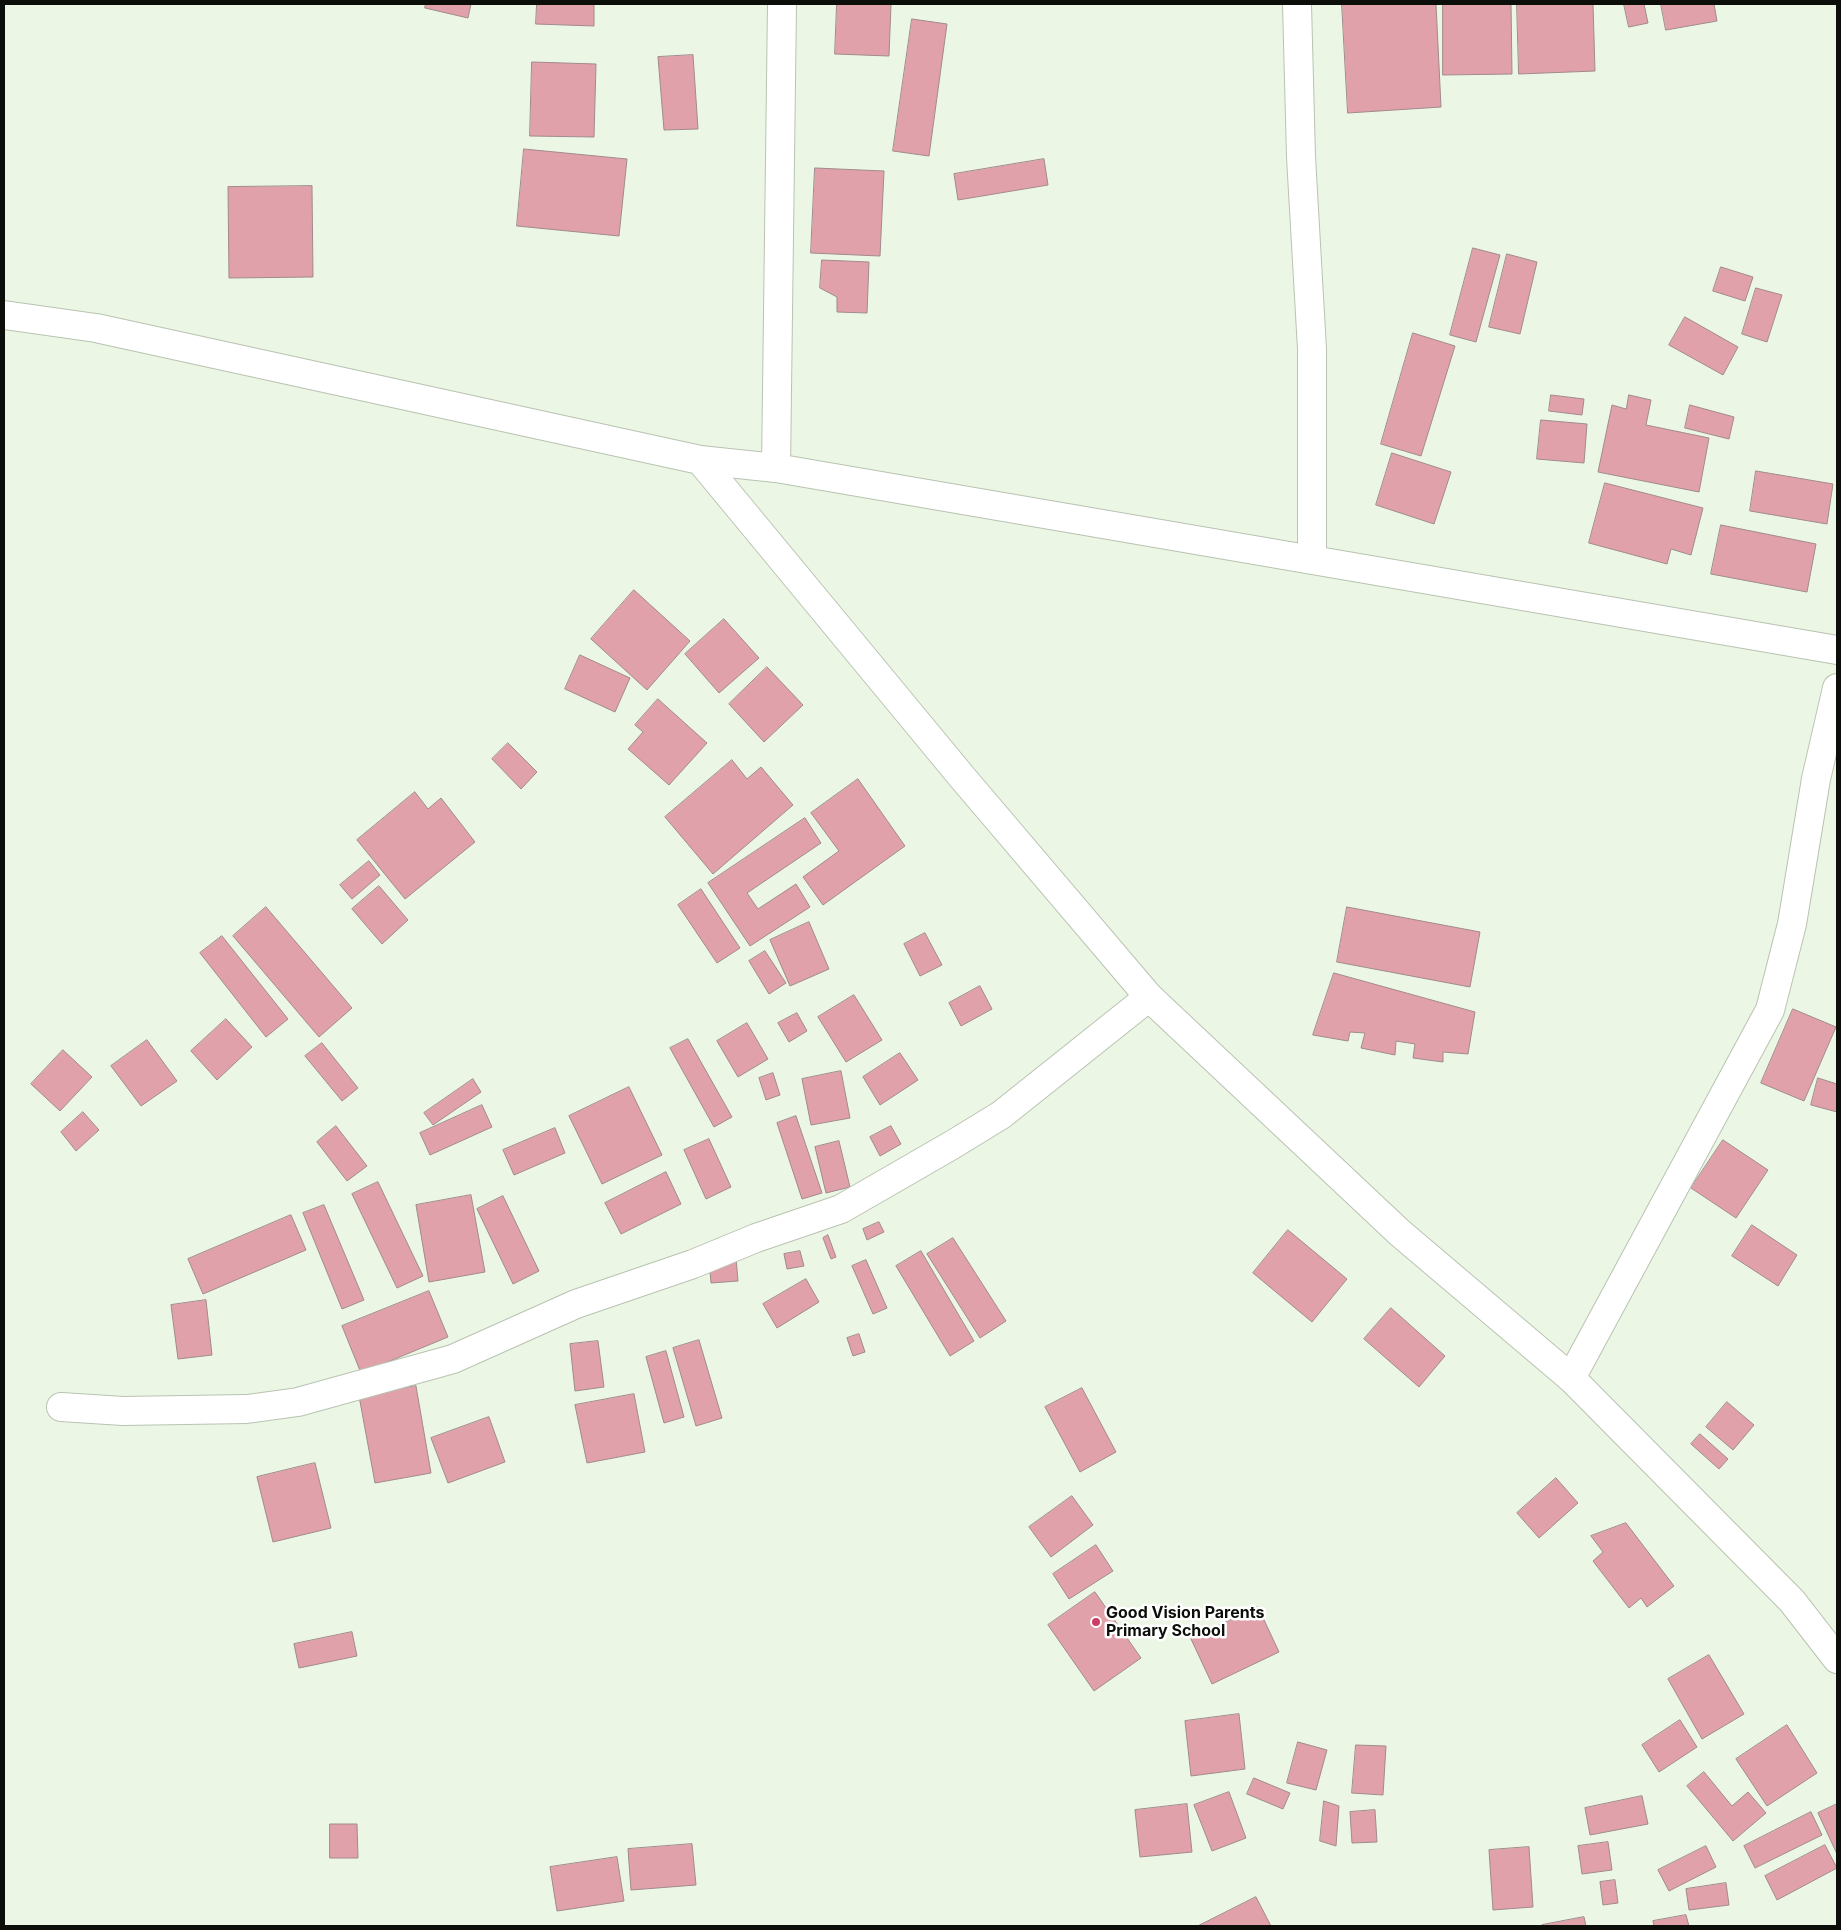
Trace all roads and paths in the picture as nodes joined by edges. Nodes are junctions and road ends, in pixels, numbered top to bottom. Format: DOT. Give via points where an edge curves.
graph roads {
  1 [pos="782,4"];
  2 [pos="1297,4"];
  3 [pos="4,315"];
  4 [pos="700,460"];
  5 [pos="776,468"];
  6 [pos="1312,559"];
  7 [pos="1837,650"];
  8 [pos="1837,688"];
  9 [pos="1149,997"];
  10 [pos="1571,1378"];
  11 [pos="61,1407"];
  12 [pos="1837,1658"];
  1 -- 5 [label="street"];
  2 -- 6 [label="street" via="1301,157 1312,349"];
  3 -- 4 [label="street" via="96,328"];
  4 -- 5 [label="street"];
  4 -- 9 [label="street"];
  5 -- 6 [label="street"];
  6 -- 7 [label="street"];
  8 -- 10 [label="street" via="1816,779 1792,924 1770,1010"];
  9 -- 10 [label="street" via="1400,1233"];
  9 -- 11 [label="street" via="1001,1115 841,1209 576,1304 453,1359 298,1402 256,1408 123,1411"];
  10 -- 12 [label="street" via="1792,1601"];
}
